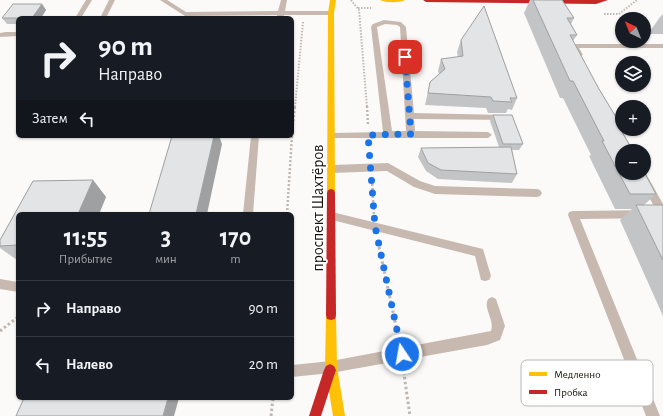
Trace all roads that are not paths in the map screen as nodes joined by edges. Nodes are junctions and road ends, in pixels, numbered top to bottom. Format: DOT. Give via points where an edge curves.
graph roads {
  1 [pos="90,0"];
  2 [pos="112,0"];
  3 [pos="164,0"];
  4 [pos="284,0"];
  5 [pos="333,0"];
  6 [pos="383,0"];
  7 [pos="402,0"];
  8 [pos="426,0"];
  9 [pos="450,0"];
  10 [pos="466,0"];
  11 [pos="535,0"];
  12 [pos="605,0"];
  13 [pos="331,13"];
  14 [pos="281,15"];
  15 [pos="79,16"];
  16 [pos="104,16"];
  17 [pos="16,34"];
  18 [pos="0,36"];
  19 [pos="663,46"];
  20 [pos="582,60"];
  21 [pos="410,116"];
  22 [pos="511,118"];
  23 [pos="388,134"];
  24 [pos="411,134"];
  25 [pos="488,135"];
  26 [pos="332,136"];
  27 [pos="255,138"];
  28 [pos="332,169"];
  29 [pos="645,180"];
  30 [pos="537,193"];
  31 [pos="248,212"];
  32 [pos="663,213"];
  33 [pos="332,216"];
  34 [pos="485,276"];
  35 [pos="0,284"];
  36 [pos="16,287"];
  37 [pos="492,303"];
  38 [pos="631,360"];
  39 [pos="331,367"];
  40 [pos="294,371"];
  41 [pos="649,406"];
  42 [pos="315,416"];
  43 [pos="339,416"];
  44 [pos="653,416"];
  1 -- 15 [label="lane"];
  2 -- 16 [label="lane"];
  3 -- 14 [label="lane" via="185,14"];
  4 -- 14 [label="lane"];
  5 -- 13 [label="street, проспект Шахтёров"];
  6 -- 7 [label="street"];
  8 -- 9 [label="street"];
  9 -- 10 [label="street"];
  10 -- 11 [label="street"];
  11 -- 12 [label="street"];
  13 -- 14 [label="lane"];
  13 -- 26 [label="street, проспект Шахтёров"];
  17 -- 18 [label="lane"];
  19 -- 20 [label="lane" via="574,46"];
  21 -- 22 [label="lane"];
  21 -- 23 [label="lane" via="403,27 393,22 378,24 374,28"];
  21 -- 24 [label="lane"];
  23 -- 24 [label="lane"];
  23 -- 26 [label="lane"];
  24 -- 25 [label="lane"];
  26 -- 28 [label="street, проспект Шахтёров"];
  27 -- 31 [label="lane"];
  28 -- 30 [label="lane" via="388,167 417,184 435,190"];
  28 -- 33 [label="street, проспект Шахтёров"];
  29 -- 32 [label="lane"];
  32 -- 38 [label="lane" via="573,215"];
  33 -- 34 [label="lane" via="479,252"];
  33 -- 39 [label="street, проспект Шахтёров"];
  35 -- 36 [label="lane"];
  37 -- 39 [label="lane" via="499,326 496,336"];
  39 -- 40 [label="lane"];
  39 -- 42 [label="street"];
  39 -- 43 [label="street, проспект Шахтёров"];
  41 -- 44 [label="lane"];
}
